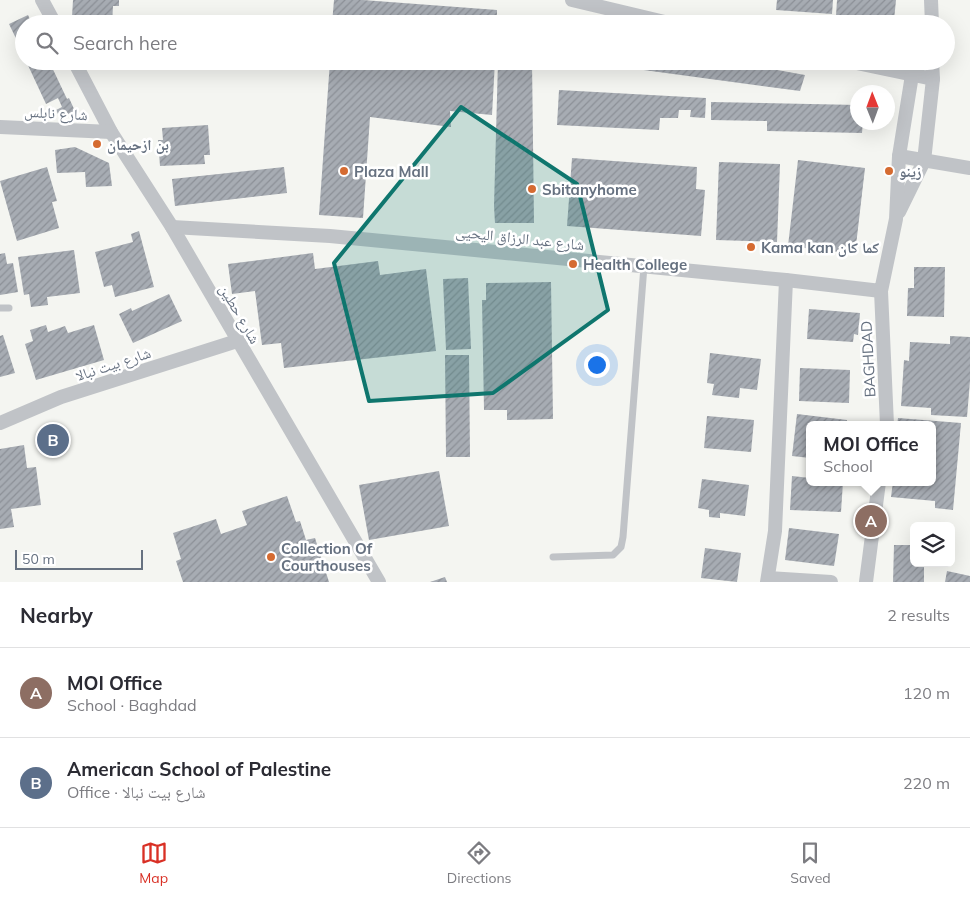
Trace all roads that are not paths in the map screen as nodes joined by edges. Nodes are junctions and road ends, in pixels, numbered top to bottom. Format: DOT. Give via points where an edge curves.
graph roads {
  1 [pos="42,0"];
  2 [pos="572,0"];
  3 [pos="50,15"];
  4 [pos="635,15"];
  5 [pos="79,70"];
  6 [pos="914,70"];
  7 [pos="917,70"];
  8 [pos="932,70"];
  9 [pos="933,79"];
  10 [pos="0,126"];
  11 [pos="111,132"];
  12 [pos="899,156"];
  13 [pos="924,161"];
  14 [pos="970,168"];
  15 [pos="896,219"];
  16 [pos="172,228"];
  17 [pos="644,266"];
  18 [pos="786,280"];
  19 [pos="881,291"];
  20 [pos="0,308"];
  21 [pos="8,308"];
  22 [pos="237,341"];
  23 [pos="887,421"];
  24 [pos="0,422"];
  25 [pos="878,486"];
  26 [pos="553,557"];
  27 [pos="768,580"];
  28 [pos="379,582"];
  29 [pos="831,582"];
  30 [pos="866,582"];
  1 -- 3 [label="street"];
  2 -- 4 [label="street"];
  5 -- 11 [label="street, شارع حطين"];
  6 -- 12 [label="street"];
  7 -- 9 [label="street"];
  8 -- 9 [label="street"];
  9 -- 13 [label="street"];
  10 -- 11 [label="street, شارع نابلس"];
  11 -- 16 [label="street, شارع حطين"];
  12 -- 13 [label="street"];
  12 -- 15 [label="street"];
  13 -- 14 [label="street"];
  13 -- 15 [label="street"];
  15 -- 19 [label="street"];
  16 -- 17 [label="street, شارع عبد الرزاق اليحيى" via="330,236"];
  16 -- 22 [label="street, شارع حطين"];
  17 -- 18 [label="street, شارع عبد الرزاق اليحيى"];
  17 -- 26 [label="lane" via="620,547 613,555"];
  18 -- 19 [label="street, شارع عبد الرزاق اليحيى"];
  18 -- 27 [label="street" via="775,531"];
  19 -- 23 [label="street, BAGHDAD"];
  20 -- 21 [label="lane"];
  22 -- 24 [label="street, شارع بيت نبالا" via="61,398"];
  22 -- 28 [label="street, شارع حطين"];
  25 -- 30 [label="street"];
  27 -- 29 [label="street"];
}
